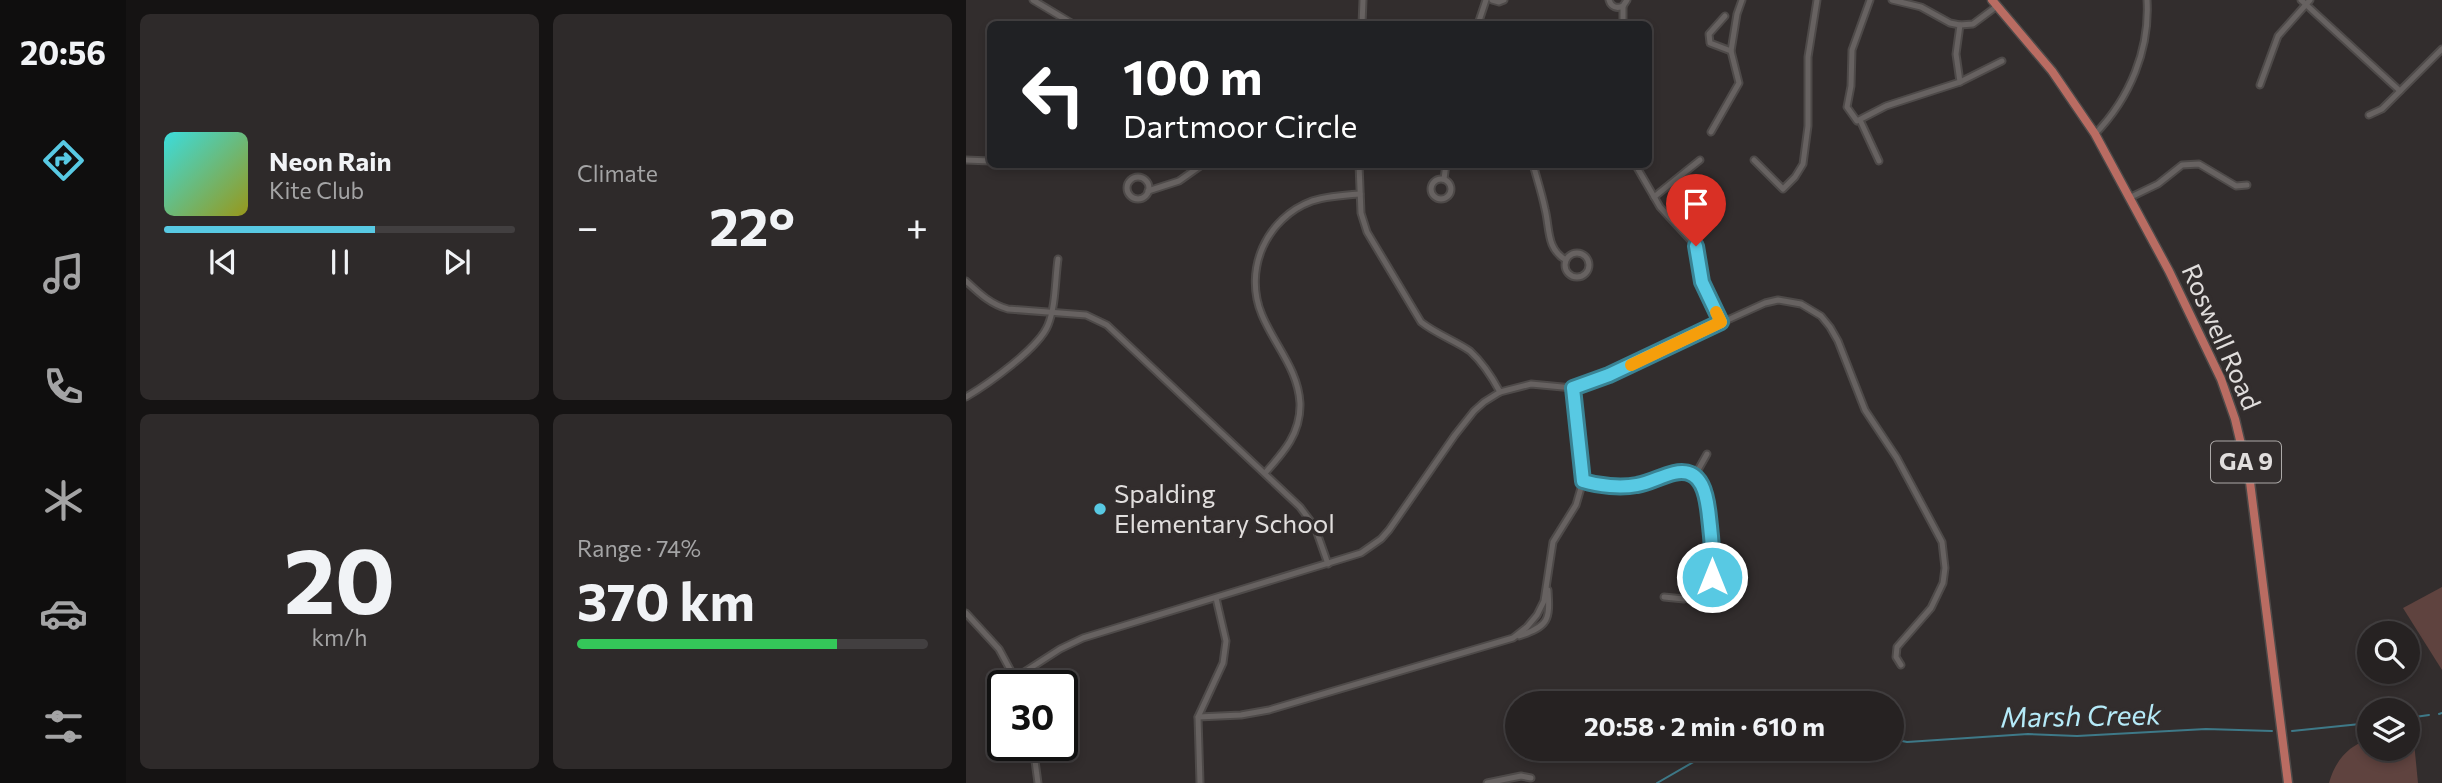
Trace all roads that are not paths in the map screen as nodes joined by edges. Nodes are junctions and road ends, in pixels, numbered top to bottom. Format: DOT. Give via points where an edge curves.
graph roads {
  1 [pos="1033,0"];
  2 [pos="1363,0"];
  3 [pos="1486,0"];
  4 [pos="1492,0"];
  5 [pos="1504,0"];
  6 [pos="1609,0"];
  7 [pos="1627,0"];
  8 [pos="1742,0"];
  9 [pos="1817,0"];
  10 [pos="1870,0"];
  11 [pos="1892,0"];
  12 [pos="2147,0"];
  13 [pos="2305,1"];
  14 [pos="1995,3"];
  15 [pos="1623,6"];
  16 [pos="1725,16"];
  17 [pos="1068,21"];
  18 [pos="1362,21"];
  19 [pos="1479,21"];
  20 [pos="1623,21"];
  21 [pos="1960,26"];
  22 [pos="2442,49"];
  23 [pos="1731,51"];
  24 [pos="2002,61"];
  25 [pos="1960,82"];
  26 [pos="2260,85"];
  27 [pos="2400,91"];
  28 [pos="2369,114"];
  29 [pos="1860,120"];
  30 [pos="1711,132"];
  31 [pos="2095,134"];
  32 [pos="966,160"];
  33 [pos="1700,160"];
  34 [pos="1754,160"];
  35 [pos="987,161"];
  36 [pos="1879,161"];
  37 [pos="1197,168"];
  38 [pos="1359,168"];
  39 [pos="1445,168"];
  40 [pos="1534,168"];
  41 [pos="1637,168"];
  42 [pos="1444,179"];
  43 [pos="2247,185"];
  44 [pos="1148,191"];
  45 [pos="1360,194"];
  46 [pos="1654,197"];
  47 [pos="2131,197"];
  48 [pos="1058,259"];
  49 [pos="1566,260"];
  50 [pos="966,281"];
  51 [pos="1051,312"];
  52 [pos="1721,322"];
  53 [pos="1573,388"];
  54 [pos="1500,392"];
  55 [pos="966,397"];
  56 [pos="1707,454"];
  57 [pos="1265,473"];
  58 [pos="1694,477"];
  59 [pos="1583,481"];
  60 [pos="1328,564"];
  61 [pos="1548,582"];
  62 [pos="1664,597"];
  63 [pos="1216,598"];
  64 [pos="967,616"];
  65 [pos="1513,638"];
  66 [pos="1901,665"];
  67 [pos="1011,670"];
  68 [pos="1027,670"];
  69 [pos="1198,718"];
  70 [pos="1034,761"];
  71 [pos="1531,778"];
  72 [pos="1038,783"];
  73 [pos="1200,783"];
  74 [pos="1487,783"];
  75 [pos="2288,783"];
  1 -- 17 [label="street"];
  2 -- 18 [label="street"];
  3 -- 19 [label="street"];
  4 -- 5 [label="street"];
  6 -- 15 [label="street" via="1614,7"];
  7 -- 15 [label="street"];
  8 -- 23 [label="street"];
  9 -- 34 [label="street" via="1808,57 1808,126 1802,164 1783,189"];
  10 -- 29 [label="street" via="1852,50 1847,107"];
  11 -- 21 [label="street" via="1922,7"];
  12 -- 31 [label="street" via="2148,31 2141,61"];
  13 -- 26 [label="street" via="2277,36"];
  13 -- 27 [label="street"];
  14 -- 21 [label="street" via="1973,24"];
  14 -- 31 [label="main road, Roswell Road / GA 9" via="2052,71"];
  15 -- 20 [label="street"];
  16 -- 23 [label="street" via="1709,34 1710,43"];
  21 -- 25 [label="street" via="1956,64"];
  22 -- 27 [label="street"];
  23 -- 30 [label="street" via="1739,83"];
  24 -- 25 [label="street"];
  25 -- 29 [label="street" via="1886,106"];
  27 -- 28 [label="street" via="2382,109"];
  29 -- 36 [label="street"];
  31 -- 47 [label="main road, Roswell Road / GA 9"];
  32 -- 35 [label="street"];
  33 -- 46 [label="street"];
  37 -- 44 [label="street" via="1179,181"];
  38 -- 45 [label="street"];
  39 -- 42 [label="street"];
  40 -- 49 [label="street" via="1549,238"];
  41 -- 46 [label="street"];
  43 -- 47 [label="street" via="2236,186 2199,164 2182,165"];
  44 -- 44 [label="street" via="1143,179 1133,178 1128,184 1134,198 1144,197"];
  45 -- 54 [label="street" via="1367,232 1421,322 1471,352"];
  45 -- 57 [label="street" via="1297,208 1274,228 1259,254 1255,278 1258,303 1296,379 1300,405 1292,440"];
  46 -- 52 [label="street" via="1696,246 1702,282"];
  47 -- 75 [label="main road, Roswell Road / GA 9" via="2221,379 2242,445"];
  48 -- 51 [label="street"];
  49 -- 49 [label="street" via="1571,276 1587,271 1582,255"];
  50 -- 51 [label="street" via="998,306"];
  51 -- 55 [label="street" via="1046,330 1035,344"];
  51 -- 57 [label="street" via="1086,315 1107,325"];
  52 -- 53 [label="street"];
  52 -- 66 [label="street" via="1778,300 1801,304 1821,316 1838,341 1865,410 1937,529 1945,555 1943,583 1931,608 1897,647"];
  53 -- 54 [label="street" via="1531,384"];
  53 -- 59 [label="street"];
  54 -- 60 [label="street" via="1474,411 1381,539 1361,553"];
  56 -- 58 [label="street"];
  57 -- 60 [label="street" via="1310,519"];
  58 -- 59 [label="street" via="1676,472 1628,486"];
  58 -- 62 [label="street" via="1707,495 1712,577 1695,596"];
  59 -- 61 [label="street" via="1576,505 1553,542"];
  60 -- 63 [label="street"];
  61 -- 65 [label="street" via="1537,615"];
  61 -- 65 [label="street" via="1546,622 1536,631"];
  63 -- 68 [label="street" via="1083,638"];
  63 -- 69 [label="street" via="1226,641 1223,663"];
  64 -- 67 [label="street" via="999,649"];
  65 -- 69 [label="street" via="1269,710"];
  69 -- 73 [label="street"];
  70 -- 72 [label="street"];
  71 -- 74 [label="street"];
}
